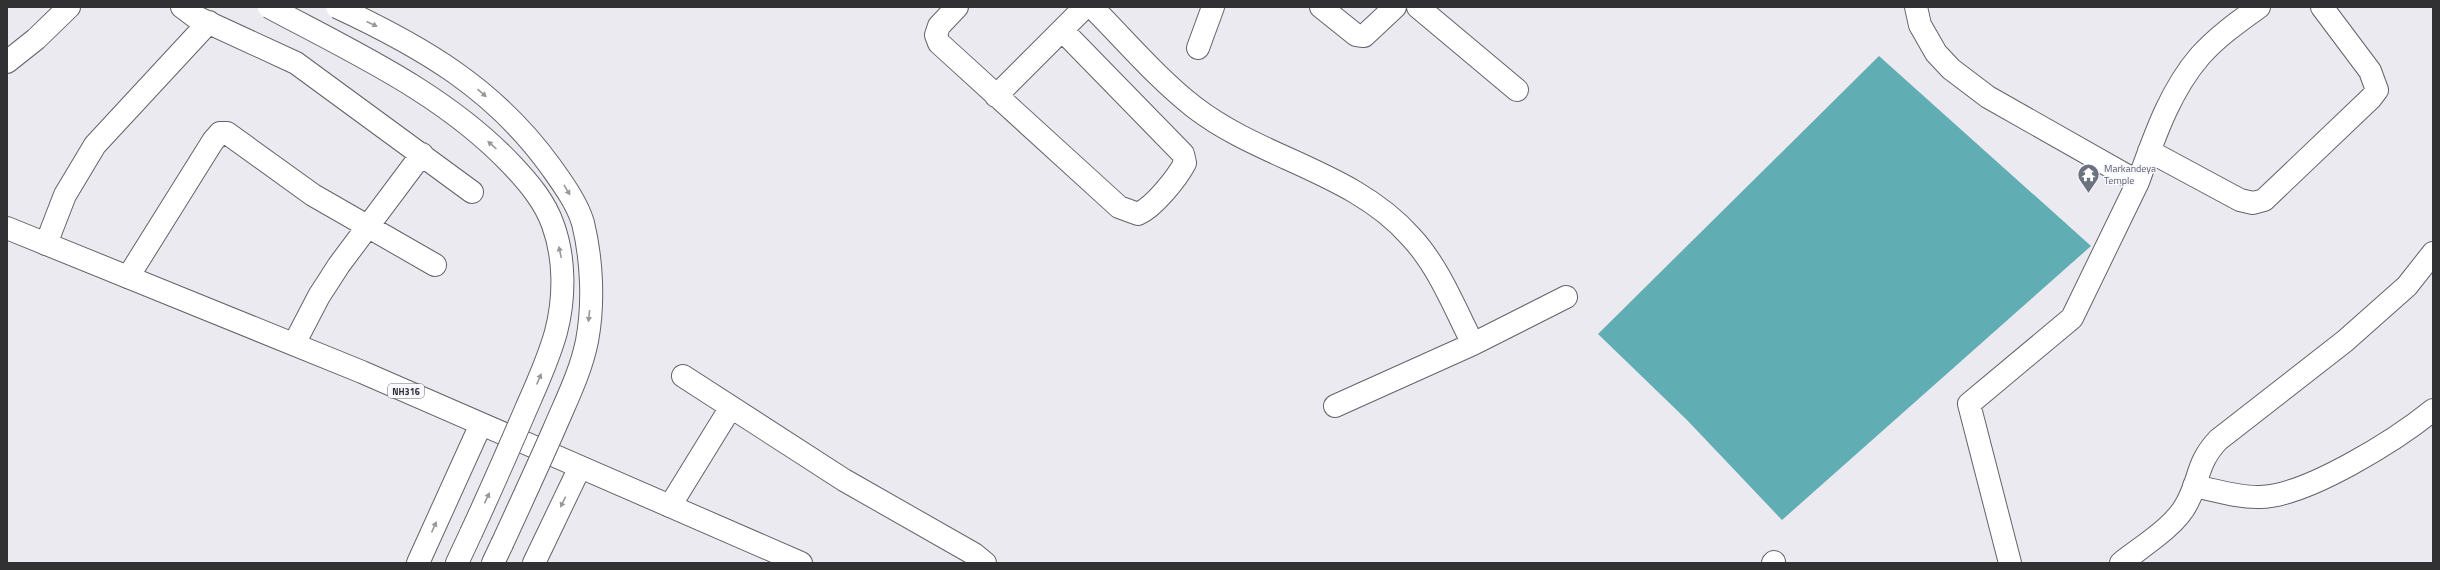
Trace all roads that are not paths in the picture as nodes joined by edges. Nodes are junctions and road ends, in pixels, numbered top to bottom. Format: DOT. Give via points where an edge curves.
graph roads {
  1 [pos="69,7"];
  2 [pos="182,7"];
  3 [pos="269,7"];
  4 [pos="337,7"];
  5 [pos="957,7"];
  6 [pos="1085,7"];
  7 [pos="1092,7"];
  8 [pos="1213,7"];
  9 [pos="1321,7"];
  10 [pos="1395,7"];
  11 [pos="1418,7"];
  12 [pos="1916,7"];
  13 [pos="2259,7"];
  14 [pos="2322,7"];
  15 [pos="209,22"];
  16 [pos="1062,30"];
  17 [pos="1198,48"];
  18 [pos="7,62"];
  19 [pos="1517,90"];
  20 [pos="996,96"];
  21 [pos="2149,151"];
  22 [pos="422,154"];
  23 [pos="2138,182"];
  24 [pos="472,192"];
  25 [pos="366,226"];
  26 [pos="7,228"];
  27 [pos="46,244"];
  28 [pos="2433,253"];
  29 [pos="435,265"];
  30 [pos="128,277"];
  31 [pos="1566,297"];
  32 [pos="294,344"];
  33 [pos="1473,344"];
  34 [pos="683,376"];
  35 [pos="1335,406"];
  36 [pos="730,407"];
  37 [pos="2433,410"];
  38 [pos="481,424"];
  39 [pos="580,467"];
  40 [pos="2194,486"];
  41 [pos="670,506"];
  42 [pos="497,553"];
  43 [pos="418,563"];
  44 [pos="457,563"];
  45 [pos="534,563"];
  46 [pos="801,563"];
  47 [pos="985,563"];
  48 [pos="2010,563"];
  49 [pos="2121,563"];
  1 -- 18 [label="main road" via="36,39"];
  2 -- 15 [label="main road" via="194,16"];
  44 -- 3 [label="main road, one-way, bridge" via="542,371 556,331 562,292 561,256 553,225 540,198 520,174 496,148 458,115 377,64"];
  4 -- 42 [label="main road, one-way, bridge" via="381,28 464,77 508,116 544,157 568,191 582,223 592,294 587,342 574,383"];
  5 -- 20 [label="main road" via="939,26 936,34 939,43"];
  6 -- 16 [label="main road"];
  7 -- 33 [label="main road" via="1194,107 1231,130 1356,191 1382,208 1412,237 1434,268"];
  8 -- 17 [label="main road"];
  9 -- 10 [label="main road" via="1356,35 1364,36"];
  11 -- 19 [label="main road"];
  12 -- 23 [label="main road" via="1923,31 1936,53 1951,69 1988,97"];
  13 -- 21 [label="main road" via="2228,30 2200,56 2164,114"];
  14 -- 21 [label="main road" via="2370,71 2377,90 2264,200 2253,203 2240,200"];
  15 -- 22 [label="main road" via="296,63"];
  15 -- 27 [label="main road" via="95,145 65,195"];
  16 -- 20 [label="main road"];
  16 -- 20 [label="main road" via="1183,154 1185,163 1180,172 1146,211 1138,214 1119,207"];
  21 -- 23 [label="main road"];
  22 -- 24 [label="main road"];
  22 -- 25 [label="main road"];
  23 -- 48 [label="main road" via="2072,318 1969,404"];
  25 -- 29 [label="main road"];
  25 -- 30 [label="main road" via="313,195 227,133 220,133 179,193"];
  25 -- 32 [label="main road" via="319,296"];
  26 -- 27 [label="main road, NH316"];
  27 -- 30 [label="main road, NH316"];
  28 -- 40 [label="main road" via="2406,286 2345,341 2218,440 2206,452"];
  30 -- 32 [label="main road, NH316"];
  31 -- 33 [label="main road"];
  32 -- 38 [label="main road, NH316"];
  33 -- 35 [label="main road"];
  34 -- 36 [label="main road"];
  36 -- 41 [label="main road"];
  36 -- 47 [label="main road" via="844,480 974,554"];
  37 -- 40 [label="main road" via="2416,424 2366,455 2311,484 2283,495 2259,498"];
  38 -- 39 [label="main road, NH316"];
  43 -- 38 [label="main road, one-way"];
  39 -- 41 [label="main road, NH316"];
  39 -- 45 [label="main road, one-way"];
  40 -- 49 [label="main road" via="2187,504 2174,520"];
  41 -- 46 [label="main road, NH316"];
}
